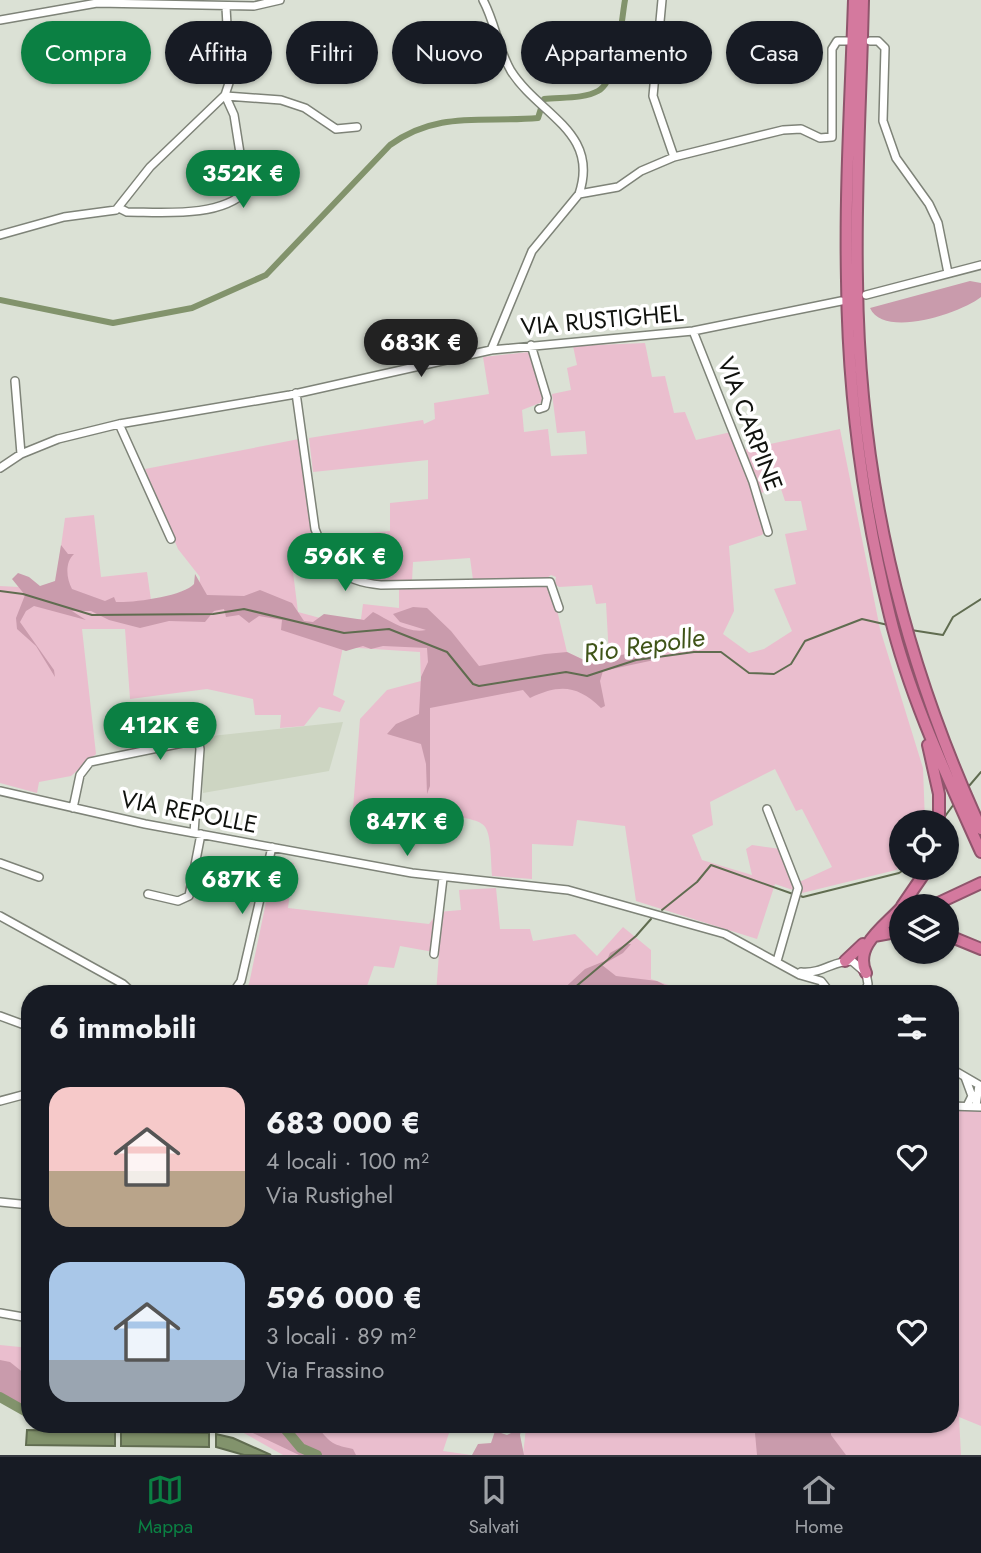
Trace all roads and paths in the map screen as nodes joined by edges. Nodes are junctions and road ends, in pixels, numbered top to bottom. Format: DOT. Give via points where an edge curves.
graph roads {
  1 [pos="281,0"];
  2 [pos="484,0"];
  3 [pos="662,0"];
  4 [pos="854,0"];
  5 [pos="863,0"];
  6 [pos="226,7"];
  7 [pos="0,20"];
  8 [pos="848,41"];
  9 [pos="870,41"];
  10 [pos="225,95"];
  11 [pos="357,127"];
  12 [pos="674,158"];
  13 [pos="579,194"];
  14 [pos="119,208"];
  15 [pos="0,235"];
  16 [pos="981,265"];
  17 [pos="948,273"];
  18 [pos="866,295"];
  19 [pos="841,301"];
  20 [pos="693,331"];
  21 [pos="531,345"];
  22 [pos="491,350"];
  23 [pos="15,381"];
  24 [pos="296,393"];
  25 [pos="539,409"];
  26 [pos="119,424"];
  27 [pos="21,454"];
  28 [pos="0,468"];
  29 [pos="768,532"];
  30 [pos="171,539"];
  31 [pos="559,608"];
  32 [pos="893,608"];
  33 [pos="905,652"];
  34 [pos="0,791"];
  35 [pos="964,804"];
  36 [pos="73,808"];
  37 [pos="767,809"];
  38 [pos="938,810"];
  39 [pos="981,828"];
  40 [pos="197,833"];
  41 [pos="272,847"];
  42 [pos="981,852"];
  43 [pos="0,863"];
  44 [pos="39,877"];
  45 [pos="443,878"];
  46 [pos="981,883"];
  47 [pos="148,894"];
  48 [pos="958,894"];
  49 [pos="0,916"];
  50 [pos="889,920"];
  51 [pos="889,928"];
  52 [pos="889,933"];
  53 [pos="874,936"];
  54 [pos="959,940"];
  55 [pos="981,949"];
  56 [pos="434,954"];
  57 [pos="777,961"];
  58 [pos="842,962"];
  59 [pos="794,972"];
  60 [pos="866,973"];
  61 [pos="124,985"];
  62 [pos="238,985"];
  63 [pos="824,985"];
  64 [pos="830,985"];
  65 [pos="865,985"];
  66 [pos="2,1016"];
  67 [pos="21,1023"];
  68 [pos="0,1026"];
  69 [pos="959,1073"];
  70 [pos="965,1077"];
  71 [pos="980,1086"];
  72 [pos="21,1095"];
  73 [pos="0,1101"];
  74 [pos="975,1107"];
  75 [pos="0,1202"];
  76 [pos="21,1204"];
  77 [pos="0,1313"];
  78 [pos="21,1317"];
  1 -- 6 [label="street"];
  2 -- 13 [label="street" via="509,66 581,148 584,173"];
  3 -- 12 [label="street" via="653,96"];
  4 -- 32 [label="highway" via="847,281 855,424 871,526"];
  5 -- 32 [label="highway" via="856,281 873,478"];
  6 -- 7 [label="street" via="97,3"];
  6 -- 10 [label="street" via="230,80"];
  8 -- 12 [label="street" via="837,41 832,50 832,137 820,138 802,129 783,130"];
  9 -- 17 [label="street" via="885,48 883,121 896,158 938,223"];
  10 -- 11 [label="street" via="281,100 305,108 336,129"];
  10 -- 14 [label="street" via="150,167"];
  10 -- 14 [label="street" via="234,115 246,191 189,213"];
  12 -- 13 [label="street" via="618,187"];
  13 -- 22 [label="street" via="532,251"];
  14 -- 15 [label="street"];
  16 -- 17 [label="street"];
  17 -- 18 [label="street"];
  19 -- 20 [label="street, VIA RUSTIGHEL"];
  20 -- 21 [label="street, VIA RUSTIGHEL"];
  20 -- 29 [label="street, VIA CARPINE"];
  21 -- 22 [label="street, VIA RUSTIGHEL"];
  21 -- 25 [label="street" via="547,398 545,407"];
  22 -- 24 [label="street, VIA RUSTIGHEL"];
  23 -- 27 [label="street"];
  24 -- 26 [label="street, VIA RUSTIGHEL"];
  24 -- 31 [label="street" via="315,529 344,577 355,583 382,585 550,582"];
  26 -- 27 [label="street, VIA RUSTIGHEL" via="58,439"];
  26 -- 30 [label="street"];
  27 -- 28 [label="street, VIA RUSTIGHEL"];
  32 -- 33 [label="highway"];
  33 -- 35 [label="highway"];
  33 -- 38 [label="highway" via="908,688 932,760"];
  34 -- 36 [label="street, VIA REPOLLE"];
  35 -- 39 [label="highway"];
  35 -- 42 [label="highway"];
  36 -- 40 [label="street, VIA REPOLLE"];
  36 -- 40 [label="street" via="80,775 90,762 192,741 199,743 200,750"];
  37 -- 57 [label="street" via="798,887"];
  40 -- 41 [label="street, VIA REPOLLE"];
  40 -- 47 [label="street" via="189,897 178,901"];
  41 -- 45 [label="street, VIA REPOLLE"];
  41 -- 62 [label="street"];
  43 -- 44 [label="street"];
  45 -- 56 [label="street"];
  45 -- 57 [label="street, VIA REPOLLE" via="568,890 707,927"];
  46 -- 48 [label="highway"];
  49 -- 61 [label="street"];
  50 -- 53 [label="highway"];
  51 -- 53 [label="highway"];
  52 -- 53 [label="highway"];
  53 -- 58 [label="highway"];
  53 -- 60 [label="highway" via="862,953"];
  54 -- 55 [label="highway"];
  57 -- 59 [label="street, VIA REPOLLE"];
  58 -- 59 [label="street" via="825,971"];
  58 -- 60 [label="street" via="858,964"];
  58 -- 64 [label="street, VIA REPOLLE" via="830,971"];
  59 -- 63 [label="street, VIA REPOLLE"];
  60 -- 65 [label="street"];
  66 -- 67 [label="street"];
  66 -- 68 [label="street"];
  69 -- 70 [label="street"];
  70 -- 71 [label="street"];
  70 -- 74 [label="street"];
  71 -- 74 [label="street"];
  72 -- 73 [label="street"];
  75 -- 76 [label="street"];
  77 -- 78 [label="street"];
}
